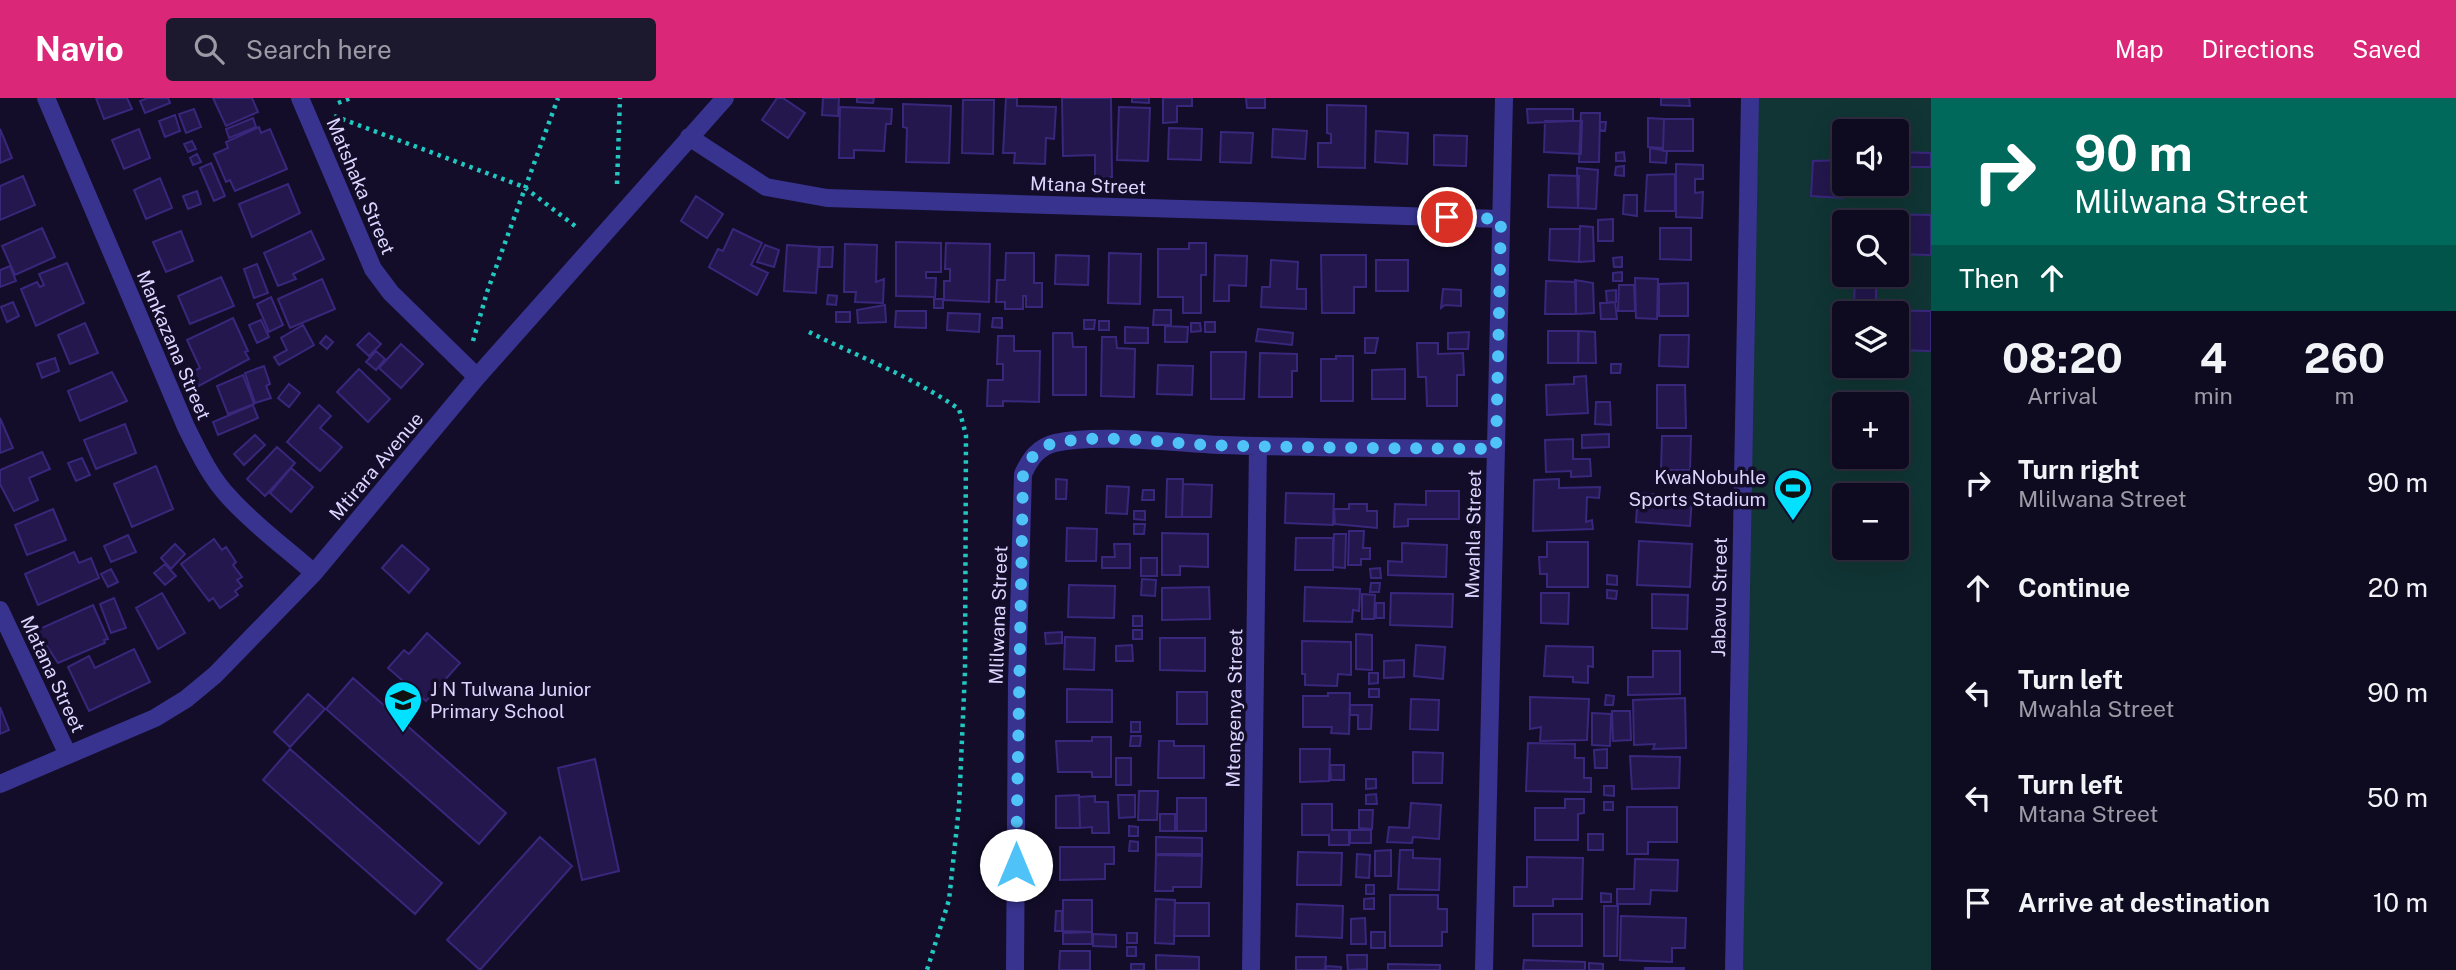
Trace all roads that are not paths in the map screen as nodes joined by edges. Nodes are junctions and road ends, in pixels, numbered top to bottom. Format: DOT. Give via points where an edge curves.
graph roads {
  1 [pos="46,98"];
  2 [pos="300,98"];
  3 [pos="725,98"];
  4 [pos="1504,98"];
  5 [pos="1750,98"];
  6 [pos="689,137"];
  7 [pos="1501,219"];
  8 [pos="471,371"];
  9 [pos="1258,446"];
  10 [pos="1496,449"];
  11 [pos="314,573"];
  12 [pos="0,611"];
  13 [pos="68,755"];
  14 [pos="0,784"];
  15 [pos="1015,970"];
  16 [pos="1251,970"];
  17 [pos="1485,970"];
  18 [pos="1734,970"];
  1 -- 11 [label="street, Mankazana Street" via="208,469 227,496"];
  2 -- 8 [label="street, Matshaka Street" via="373,269 391,293"];
  3 -- 6 [label="street, Mtirara Avenue"];
  4 -- 7 [label="street, Mwahla Street"];
  5 -- 18 [label="street, Jabavu Street"];
  6 -- 7 [label="street, Mtana Street" via="766,187 827,198"];
  6 -- 8 [label="street, Mtirara Avenue" via="596,242"];
  7 -- 10 [label="street, Mwahla Street"];
  8 -- 11 [label="street, Mtirara Avenue"];
  9 -- 10 [label="street, Mlilwana Street"];
  9 -- 15 [label="street, Mlilwana Street" via="1094,440 1056,442 1030,458 1023,474"];
  9 -- 16 [label="street, Mtengenya Street"];
  10 -- 17 [label="street, Mwahla Street"];
  11 -- 13 [label="street, Mtirara Avenue" via="186,699 155,718"];
  12 -- 13 [label="street, Matana Street"];
  13 -- 14 [label="street, Mtirara Avenue"];
}
